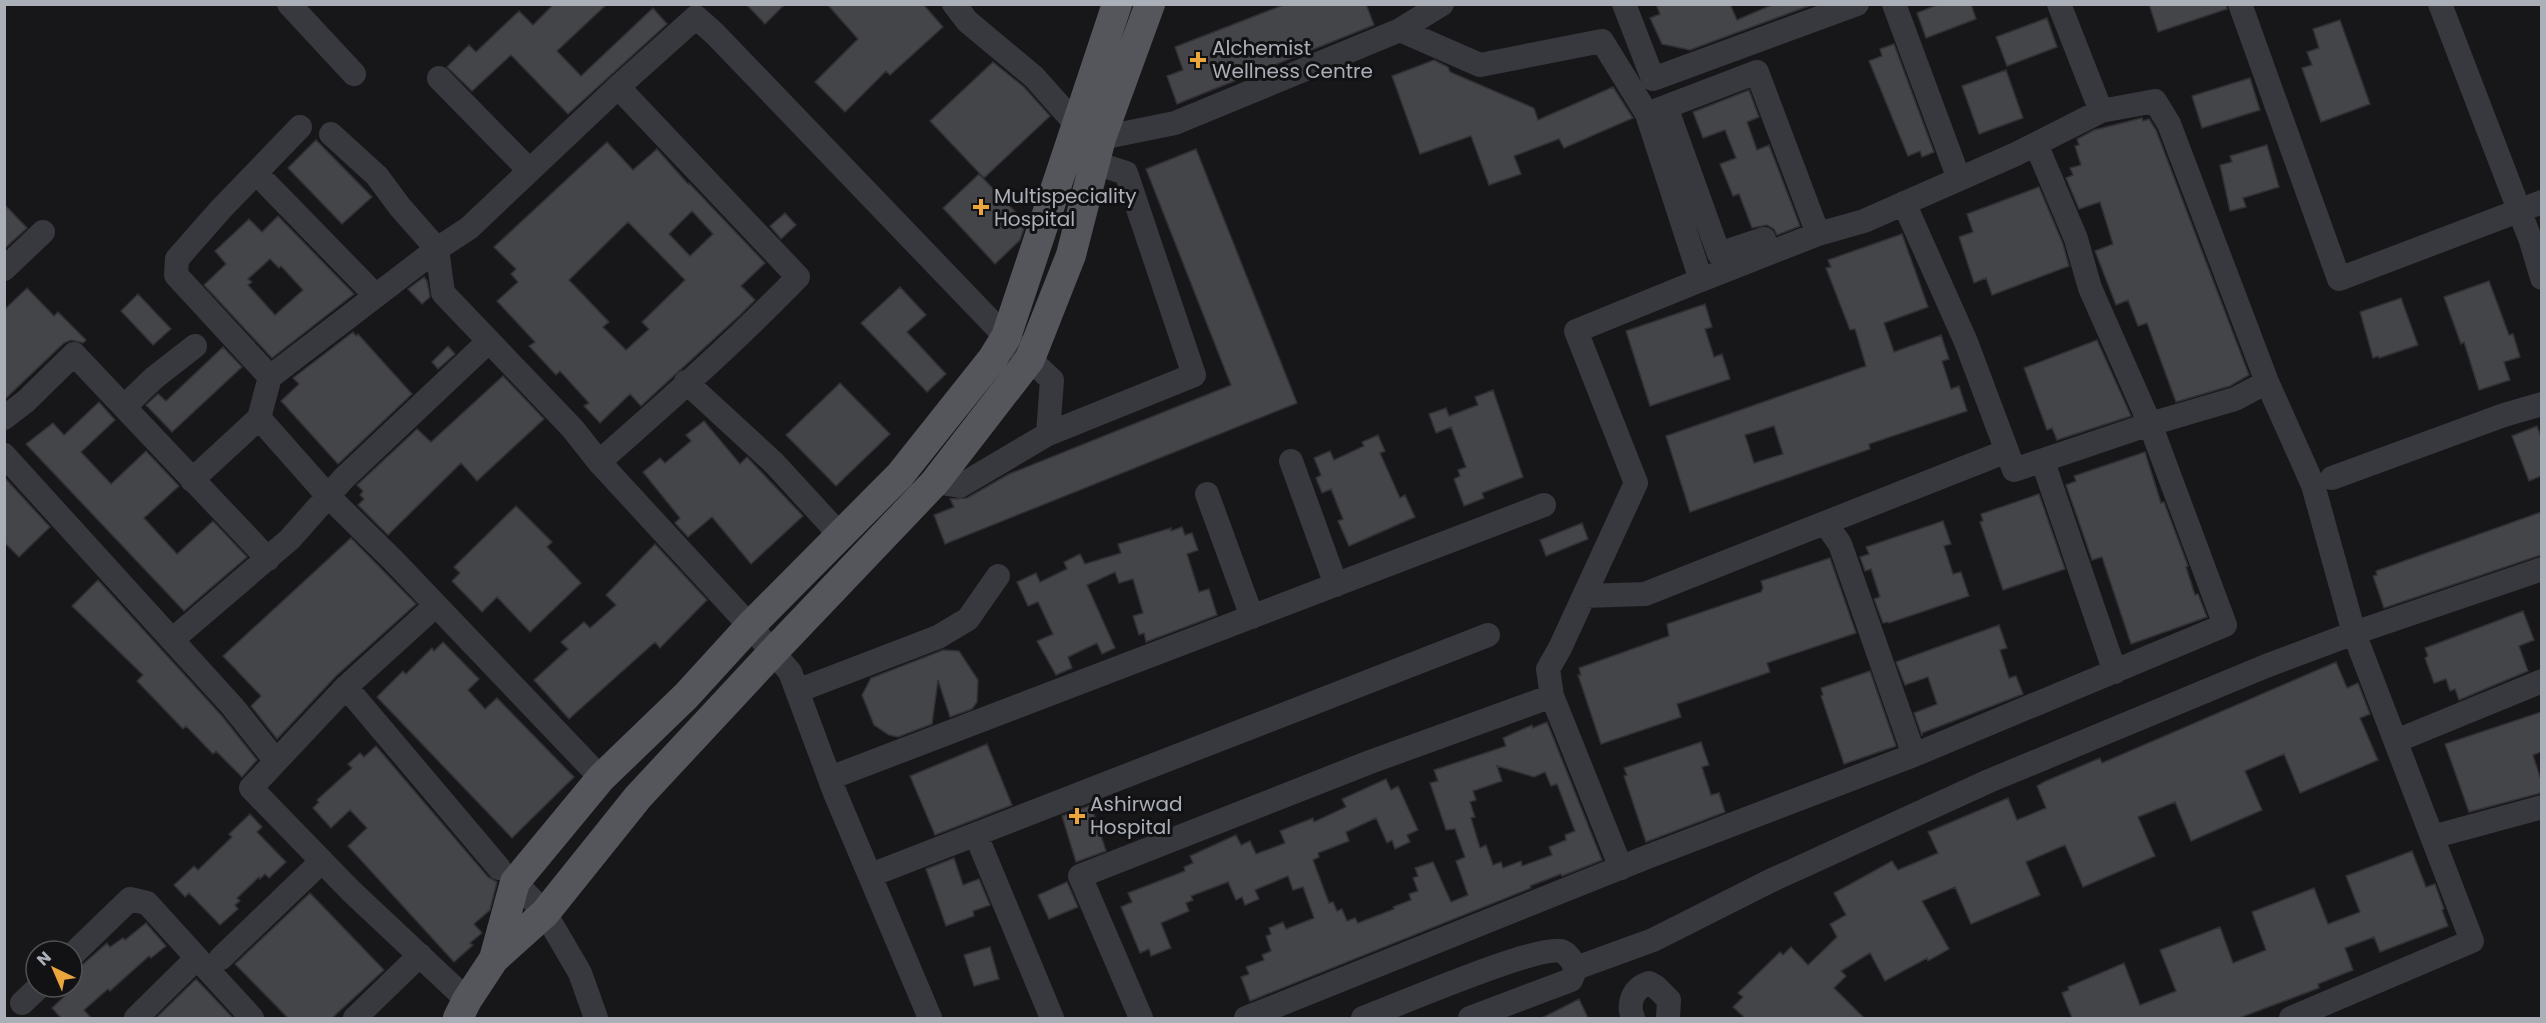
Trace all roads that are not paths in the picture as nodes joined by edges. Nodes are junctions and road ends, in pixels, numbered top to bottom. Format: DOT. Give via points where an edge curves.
graph roads {
  1 [pos="289,4"];
  2 [pos="954,4"];
  3 [pos="1117,4"];
  4 [pos="1150,4"];
  5 [pos="1442,4"];
  6 [pos="1624,4"];
  7 [pos="1857,4"];
  8 [pos="1894,4"];
  9 [pos="2059,4"];
  10 [pos="2240,4"];
  11 [pos="2440,4"];
  12 [pos="1400,30"];
  13 [pos="354,74"];
  14 [pos="438,78"];
  15 [pos="618,87"];
  16 [pos="1656,110"];
  17 [pos="2101,111"];
  18 [pos="300,127"];
  19 [pos="331,134"];
  20 [pos="1090,142"];
  21 [pos="2036,144"];
  22 [pos="529,170"];
  23 [pos="1959,178"];
  24 [pos="267,184"];
  25 [pos="1904,203"];
  26 [pos="2530,206"];
  27 [pos="1816,228"];
  28 [pos="43,232"];
  29 [pos="437,249"];
  30 [pos="4,268"];
  31 [pos="2541,278"];
  32 [pos="1701,280"];
  33 [pos="376,296"];
  34 [pos="1006,336"];
  35 [pos="489,341"];
  36 [pos="195,346"];
  37 [pos="1030,359"];
  38 [pos="270,376"];
  39 [pos="686,382"];
  40 [pos="2267,382"];
  41 [pos="2541,404"];
  42 [pos="124,407"];
  43 [pos="4,418"];
  44 [pos="259,418"];
  45 [pos="2150,424"];
  46 [pos="1048,434"];
  47 [pos="2007,451"];
  48 [pos="4,455"];
  49 [pos="1291,461"];
  50 [pos="599,462"];
  51 [pos="2043,462"];
  52 [pos="2332,478"];
  53 [pos="192,480"];
  54 [pos="935,482"];
  55 [pos="1207,494"];
  56 [pos="328,496"];
  57 [pos="1544,505"];
  58 [pos="1826,524"];
  59 [pos="841,536"];
  60 [pos="268,559"];
  61 [pos="2541,569"];
  62 [pos="998,576"];
  63 [pos="1336,585"];
  64 [pos="1584,596"];
  65 [pos="435,606"];
  66 [pos="1252,617"];
  67 [pos="750,626"];
  68 [pos="2354,633"];
  69 [pos="1488,635"];
  70 [pos="172,640"];
  71 [pos="773,652"];
  72 [pos="2115,672"];
  73 [pos="2541,681"];
  74 [pos="346,687"];
  75 [pos="797,691"];
  76 [pos="1552,696"];
  77 [pos="2396,741"];
  78 [pos="1914,755"];
  79 [pos="276,761"];
  80 [pos="601,777"];
  81 [pos="830,778"];
  82 [pos="2541,807"];
  83 [pos="976,835"];
  84 [pos="2432,837"];
  85 [pos="322,861"];
  86 [pos="1621,868"];
  87 [pos="507,875"];
  88 [pos="872,875"];
  89 [pos="545,913"];
  90 [pos="84,943"];
  91 [pos="1620,952"];
  92 [pos="420,955"];
  93 [pos="209,958"];
  94 [pos="494,959"];
  95 [pos="1576,968"];
  96 [pos="1640,986"];
  97 [pos="462,1009"];
  98 [pos="1675,1016"];
  99 [pos="136,1018"];
  100 [pos="252,1018"];
  101 [pos="355,1018"];
  102 [pos="596,1018"];
  103 [pos="930,1018"];
  104 [pos="1052,1018"];
  105 [pos="1142,1018"];
  106 [pos="1246,1018"];
  107 [pos="1363,1018"];
  108 [pos="1470,1018"];
  109 [pos="1633,1018"];
  110 [pos="2291,1018"];
  1 -- 13 [label="street"];
  2 -- 20 [label="street" via="967,21 1034,77"];
  3 -- 20 [label="main road"];
  4 -- 20 [label="main road"];
  5 -- 12 [label="street"];
  6 -- 7 [label="street" via="1653,79"];
  8 -- 23 [label="street"];
  9 -- 17 [label="street"];
  10 -- 26 [label="street" via="2339,279"];
  11 -- 26 [label="street"];
  12 -- 16 [label="street" via="1480,65 1602,40"];
  12 -- 20 [label="street" via="1175,123"];
  14 -- 22 [label="street"];
  15 -- 22 [label="street"];
  15 -- 34 [label="street" via="696,17"];
  15 -- 39 [label="street" via="798,277 724,351"];
  16 -- 27 [label="street" via="1719,254"];
  16 -- 27 [label="street" via="1757,72"];
  16 -- 32 [label="street"];
  17 -- 21 [label="street"];
  17 -- 40 [label="street" via="2155,101 2165,116"];
  18 -- 38 [label="street" via="177,259 176,275"];
  19 -- 29 [label="street" via="377,176"];
  20 -- 34 [label="main road"];
  20 -- 37 [label="main road" via="1071,255"];
  20 -- 46 [label="street" via="1126,173 1194,375"];
  21 -- 23 [label="street"];
  21 -- 45 [label="street" via="2076,238 2090,288"];
  22 -- 29 [label="street" via="469,228"];
  23 -- 25 [label="street"];
  24 -- 33 [label="street"];
  25 -- 27 [label="street" via="1864,221"];
  25 -- 47 [label="street" via="1966,342"];
  26 -- 31 [label="street"];
  27 -- 32 [label="street"];
  28 -- 30 [label="street"];
  29 -- 33 [label="street"];
  29 -- 35 [label="street" via="443,293"];
  32 -- 64 [label="street" via="1576,331 1636,483"];
  33 -- 38 [label="street"];
  34 -- 37 [label="street"];
  34 -- 59 [label="main road" via="993,358 900,475"];
  35 -- 50 [label="street"];
  35 -- 56 [label="street"];
  36 -- 42 [label="street"];
  37 -- 46 [label="street" via="1052,380"];
  37 -- 54 [label="main road"];
  38 -- 44 [label="street"];
  39 -- 50 [label="street"];
  39 -- 59 [label="street" via="774,463"];
  40 -- 45 [label="street" via="2235,399"];
  40 -- 68 [label="street" via="2313,485"];
  41 -- 52 [label="street"];
  42 -- 43 [label="street" via="74,354"];
  42 -- 53 [label="street"];
  44 -- 53 [label="street"];
  44 -- 56 [label="street"];
  45 -- 51 [label="street"];
  45 -- 72 [label="street" via="2225,625"];
  46 -- 54 [label="street" via="960,486"];
  47 -- 51 [label="street" via="2014,470"];
  47 -- 58 [label="street"];
  48 -- 70 [label="street"];
  49 -- 63 [label="street"];
  50 -- 67 [label="street"];
  51 -- 72 [label="street"];
  53 -- 60 [label="street"];
  54 -- 71 [label="main road"];
  55 -- 66 [label="street"];
  56 -- 60 [label="street"];
  56 -- 65 [label="street"];
  57 -- 63 [label="street"];
  58 -- 64 [label="street" via="1645,594"];
  58 -- 78 [label="street" via="1840,544"];
  59 -- 67 [label="main road"];
  60 -- 70 [label="street"];
  61 -- 68 [label="street"];
  62 -- 75 [label="street" via="968,619 938,637"];
  63 -- 66 [label="street"];
  64 -- 76 [label="street" via="1548,669"];
  65 -- 74 [label="street"];
  65 -- 80 [label="street"];
  66 -- 81 [label="street"];
  67 -- 71 [label="street"];
  67 -- 80 [label="main road" via="686,696"];
  68 -- 77 [label="street"];
  68 -- 91 [label="street" via="1989,781"];
  69 -- 83 [label="street"];
  70 -- 79 [label="street"];
  71 -- 75 [label="street" via="790,672"];
  71 -- 89 [label="main road" via="638,797"];
  72 -- 78 [label="street"];
  73 -- 77 [label="street"];
  74 -- 79 [label="street"];
  74 -- 87 [label="street"];
  75 -- 81 [label="street"];
  76 -- 86 [label="street"];
  76 -- 105 [label="street" via="1370,762 1080,876"];
  77 -- 84 [label="street"];
  78 -- 86 [label="street"];
  79 -- 85 [label="street" via="251,788"];
  80 -- 87 [label="main road"];
  81 -- 88 [label="street"];
  82 -- 84 [label="street"];
  83 -- 88 [label="street"];
  83 -- 104 [label="street"];
  84 -- 110 [label="street" via="2472,940"];
  85 -- 92 [label="street"];
  85 -- 93 [label="street"];
  86 -- 106 [label="street"];
  87 -- 89 [label="street"];
  87 -- 94 [label="main road"];
  88 -- 103 [label="street"];
  89 -- 94 [label="main road"];
  89 -- 102 [label="street" via="580,973"];
  90 -- 93 [label="street" via="130,899 147,903"];
  91 -- 95 [label="street"];
  91 -- 96 [label="street"];
  92 -- 97 [label="street"];
  92 -- 101 [label="street"];
  93 -- 99 [label="street"];
  93 -- 100 [label="street"];
  94 -- 97 [label="main road"];
  95 -- 107 [label="street" via="1569,956 1560,951 1521,957"];
  95 -- 108 [label="street" via="1571,980"];
  96 -- 98 [label="street" via="1649,983 1656,987 1669,1000"];
  96 -- 109 [label="street" via="1631,998"];
}
